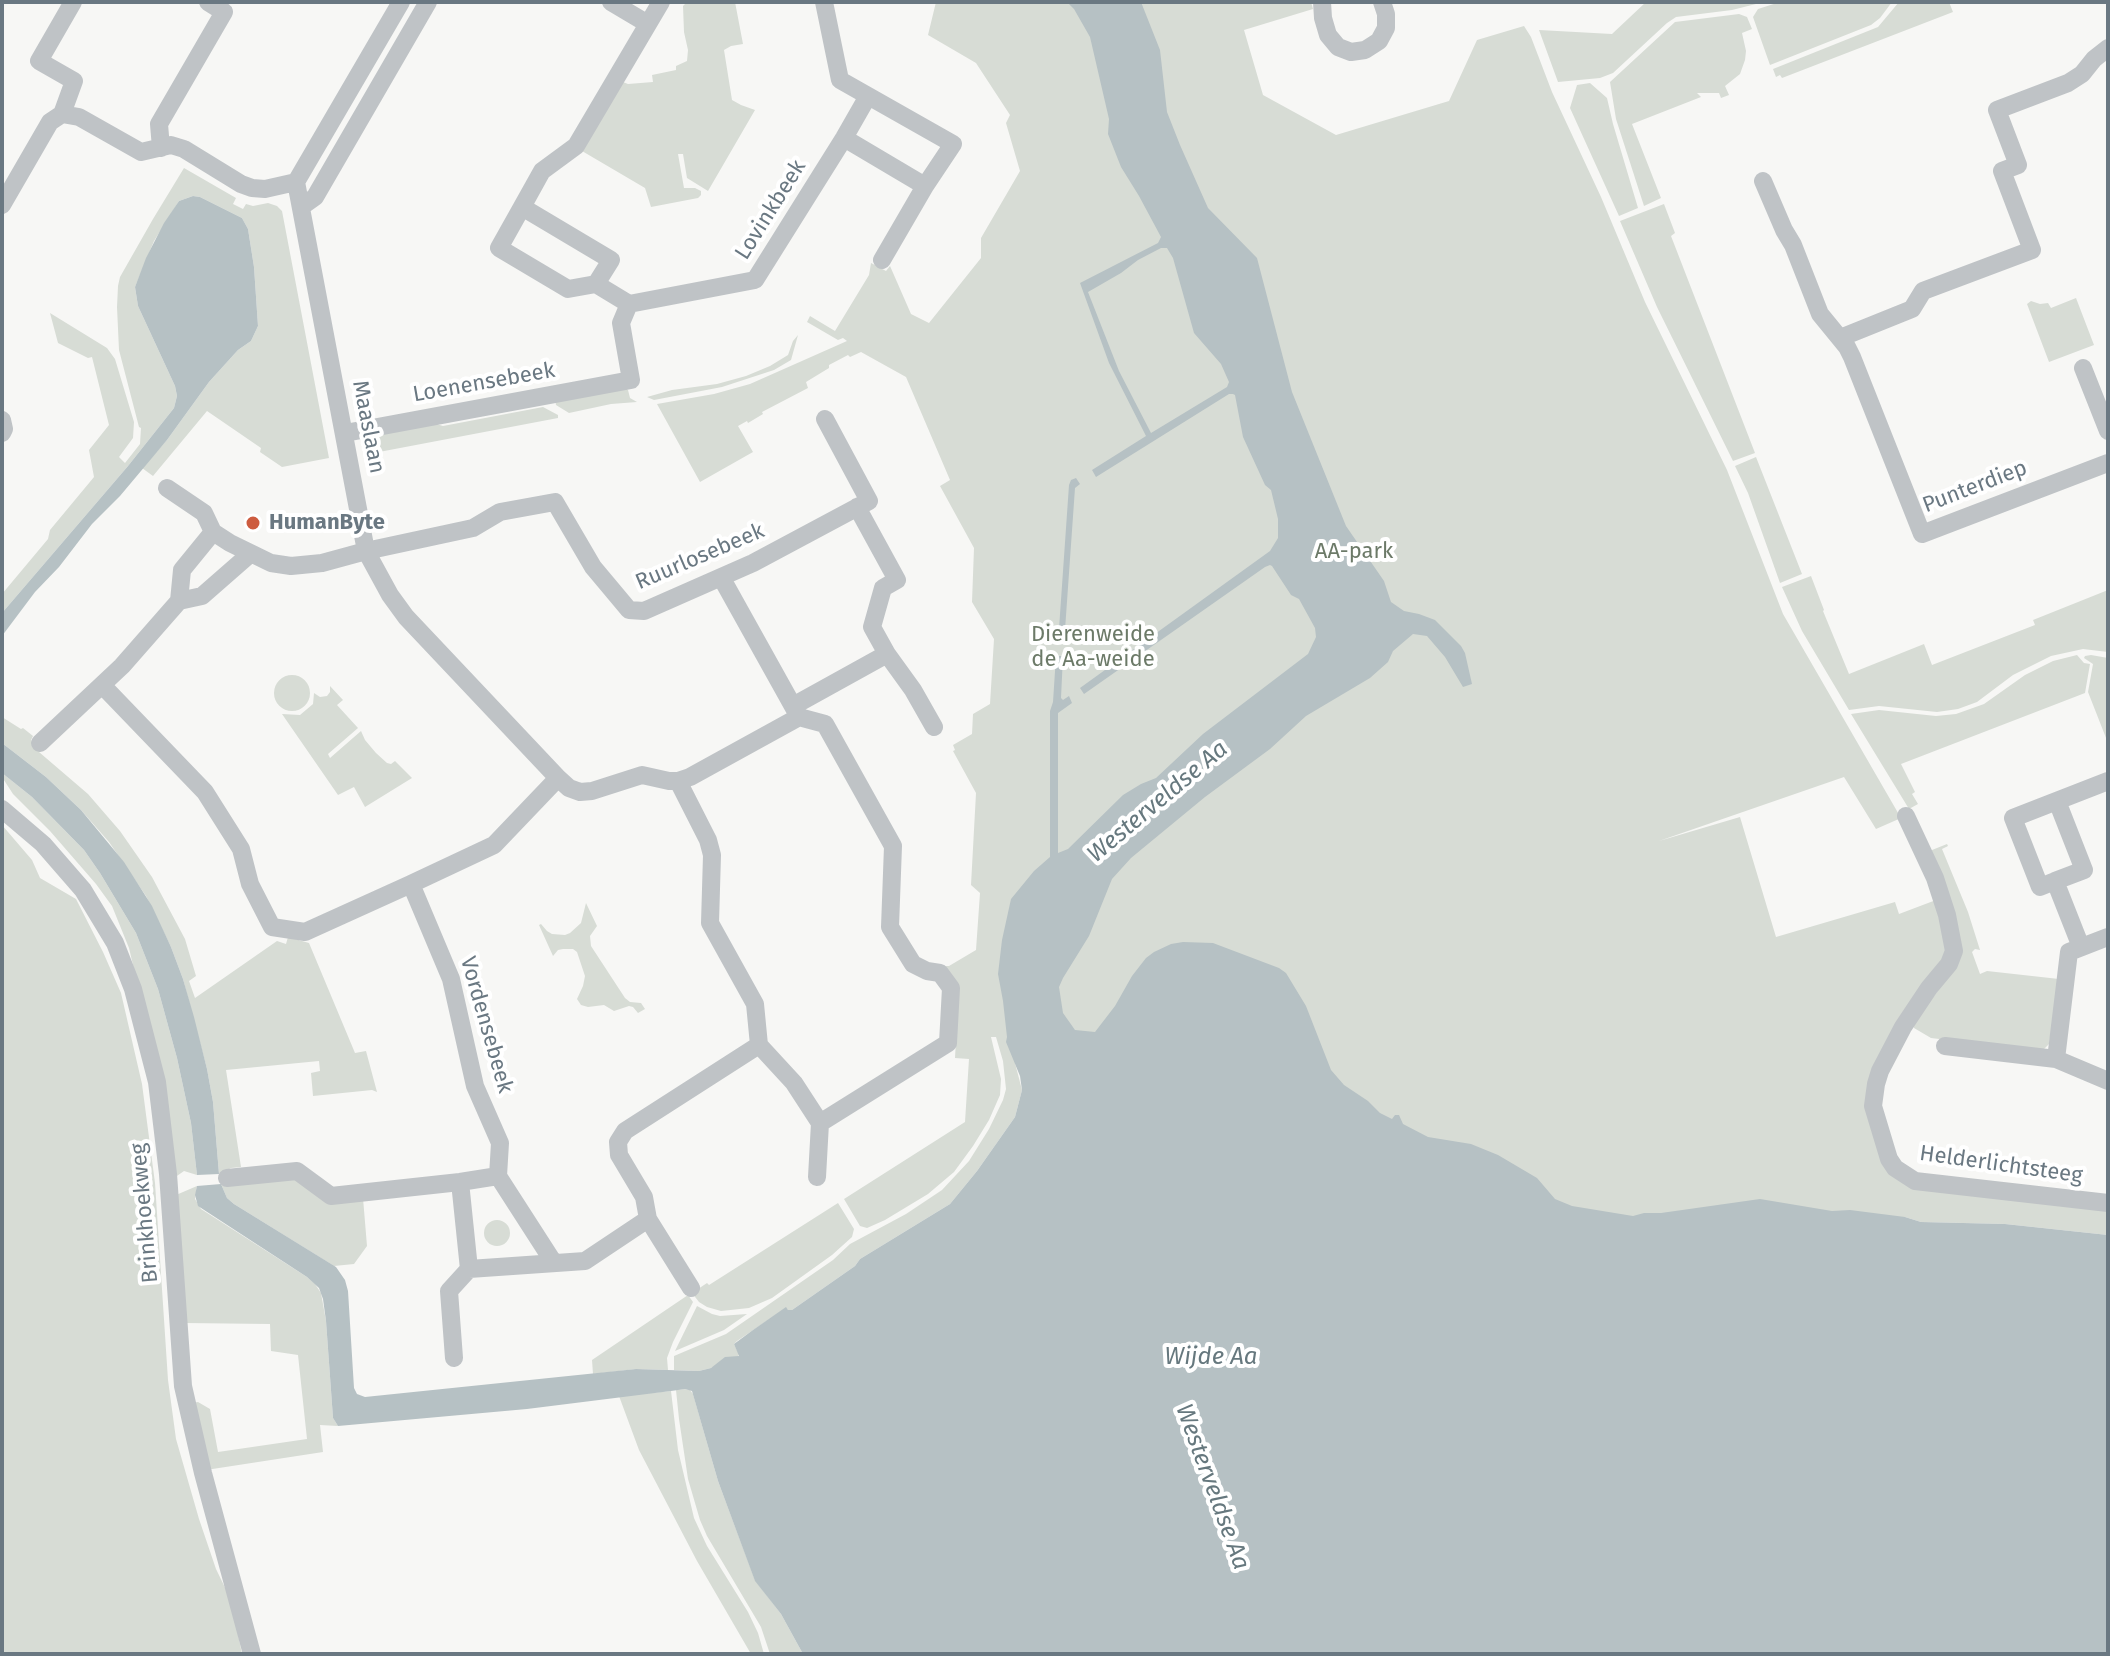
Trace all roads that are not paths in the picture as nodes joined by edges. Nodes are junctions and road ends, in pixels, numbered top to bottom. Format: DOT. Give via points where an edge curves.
graph roads {
  1 [pos="73,2"];
  2 [pos="208,2"];
  3 [pos="401,2"];
  4 [pos="428,2"];
  5 [pos="611,2"];
  6 [pos="661,2"];
  7 [pos="824,2"];
  8 [pos="1322,2"];
  9 [pos="1382,2"];
  10 [pos="648,24"];
  11 [pos="2108,48"];
  12 [pos="868,96"];
  13 [pos="62,114"];
  14 [pos="844,138"];
  15 [pos="161,148"];
  16 [pos="1763,181"];
  17 [pos="296,182"];
  18 [pos="925,186"];
  19 [pos="2,205"];
  20 [pos="301,207"];
  21 [pos="522,207"];
  22 [pos="882,260"];
  23 [pos="596,284"];
  24 [pos="629,304"];
  25 [pos="1840,338"];
  26 [pos="2083,368"];
  27 [pos="825,419"];
  28 [pos="2,420"];
  29 [pos="2108,431"];
  30 [pos="2,433"];
  31 [pos="345,433"];
  32 [pos="2108,463"];
  33 [pos="167,488"];
  34 [pos="857,507"];
  35 [pos="213,532"];
  36 [pos="366,551"];
  37 [pos="250,554"];
  38 [pos="721,577"];
  39 [pos="179,601"];
  40 [pos="887,654"];
  41 [pos="102,685"];
  42 [pos="796,711"];
  43 [pos="934,727"];
  44 [pos="40,743"];
  45 [pos="558,778"];
  46 [pos="678,781"];
  47 [pos="2108,781"];
  48 [pos="2057,801"];
  49 [pos="2,809"];
  50 [pos="1906,816"];
  51 [pos="2055,881"];
  52 [pos="411,884"];
  53 [pos="2108,937"];
  54 [pos="2081,947"];
  55 [pos="759,1045"];
  56 [pos="1945,1046"];
  57 [pos="2056,1059"];
  58 [pos="2108,1081"];
  59 [pos="820,1123"];
  60 [pos="498,1176"];
  61 [pos="817,1177"];
  62 [pos="227,1178"];
  63 [pos="460,1182"];
  64 [pos="2108,1203"];
  65 [pos="648,1219"];
  66 [pos="554,1263"];
  67 [pos="469,1269"];
  68 [pos="691,1288"];
  69 [pos="454,1358"];
  70 [pos="252,1654"];
  1 -- 13 [label="street" via="39,61 74,81"];
  2 -- 15 [label="street" via="224,12 159,124"];
  3 -- 17 [label="street"];
  4 -- 20 [label="street" via="315,197"];
  5 -- 10 [label="street"];
  6 -- 10 [label="street"];
  7 -- 12 [label="street" via="840,80"];
  8 -- 9 [label="street" via="1328,35 1351,52 1379,41 1386,28"];
  10 -- 21 [label="street" via="576,146 542,171"];
  11 -- 25 [label="street" via="2068,83 1997,110 2018,165 2002,171 2032,250 1923,291 1912,309"];
  12 -- 14 [label="street, Lovinkbeek"];
  12 -- 18 [label="street" via="953,144"];
  13 -- 15 [label="street" via="79,117 134,150"];
  13 -- 19 [label="street" via="50,122"];
  14 -- 18 [label="street"];
  14 -- 24 [label="street, Lovinkbeek" via="755,280"];
  15 -- 17 [label="street" via="184,149 252,188"];
  16 -- 25 [label="street, Punterdiep" via="1820,314"];
  17 -- 20 [label="street, Maaslaan"];
  18 -- 22 [label="street"];
  20 -- 31 [label="street, Maaslaan"];
  21 -- 23 [label="street" via="611,260"];
  21 -- 23 [label="street" via="499,248 568,289"];
  23 -- 24 [label="street"];
  24 -- 31 [label="street, Loenensebeek" via="621,323 631,380"];
  25 -- 32 [label="street, Punterdiep" via="1922,534"];
  26 -- 29 [label="street"];
  27 -- 34 [label="street" via="869,501"];
  28 -- 30 [label="street"];
  31 -- 36 [label="street, Maaslaan"];
  33 -- 35 [label="street" via="204,513"];
  34 -- 38 [label="street, Ruurlosebeek"];
  34 -- 40 [label="street" via="897,580 883,588 872,627"];
  35 -- 37 [label="street"];
  35 -- 39 [label="street" via="182,570"];
  36 -- 37 [label="street" via="298,566"];
  36 -- 38 [label="street, Ruurlosebeek" via="473,528 500,512 555,502 593,567 629,610 644,611"];
  36 -- 45 [label="street, Maaslaan" via="406,617"];
  37 -- 39 [label="street" via="202,596"];
  38 -- 42 [label="street"];
  39 -- 41 [label="street"];
  40 -- 42 [label="street"];
  40 -- 43 [label="street"];
  41 -- 44 [label="street"];
  41 -- 52 [label="street" via="205,792 241,849 250,884 272,927 305,932"];
  42 -- 46 [label="street"];
  42 -- 59 [label="street" via="825,724 893,846 890,927 913,964 940,973 951,988 948,1043"];
  45 -- 46 [label="street" via="580,792 642,775"];
  45 -- 52 [label="street" via="494,845"];
  46 -- 55 [label="street" via="710,847 710,923 755,1004"];
  47 -- 48 [label="street"];
  48 -- 51 [label="street" via="2084,870"];
  48 -- 51 [label="street" via="2013,818 2040,887"];
  49 -- 70 [label="street, Brinkhoekweg" via="43,844 83,890 115,943 133,989 157,1082 183,1386"];
  50 -- 64 [label="street, Helderlichtsteeg" via="1935,878 1954,951 1880,1071 1873,1106 1889,1159 1915,1181"];
  51 -- 54 [label="street"];
  52 -- 60 [label="street, Vordensebeek" via="451,979 475,1086 500,1143"];
  53 -- 54 [label="street"];
  54 -- 57 [label="street" via="2069,952"];
  55 -- 59 [label="street" via="794,1083"];
  55 -- 65 [label="street" via="625,1131 618,1142 619,1155 644,1197"];
  56 -- 57 [label="street"];
  57 -- 58 [label="street"];
  59 -- 61 [label="street"];
  60 -- 63 [label="street"];
  60 -- 66 [label="street"];
  62 -- 63 [label="street" via="297,1171 331,1196"];
  63 -- 67 [label="street"];
  65 -- 66 [label="street" via="585,1261"];
  65 -- 68 [label="street"];
  66 -- 67 [label="street"];
  67 -- 69 [label="street" via="449,1291"];
}
